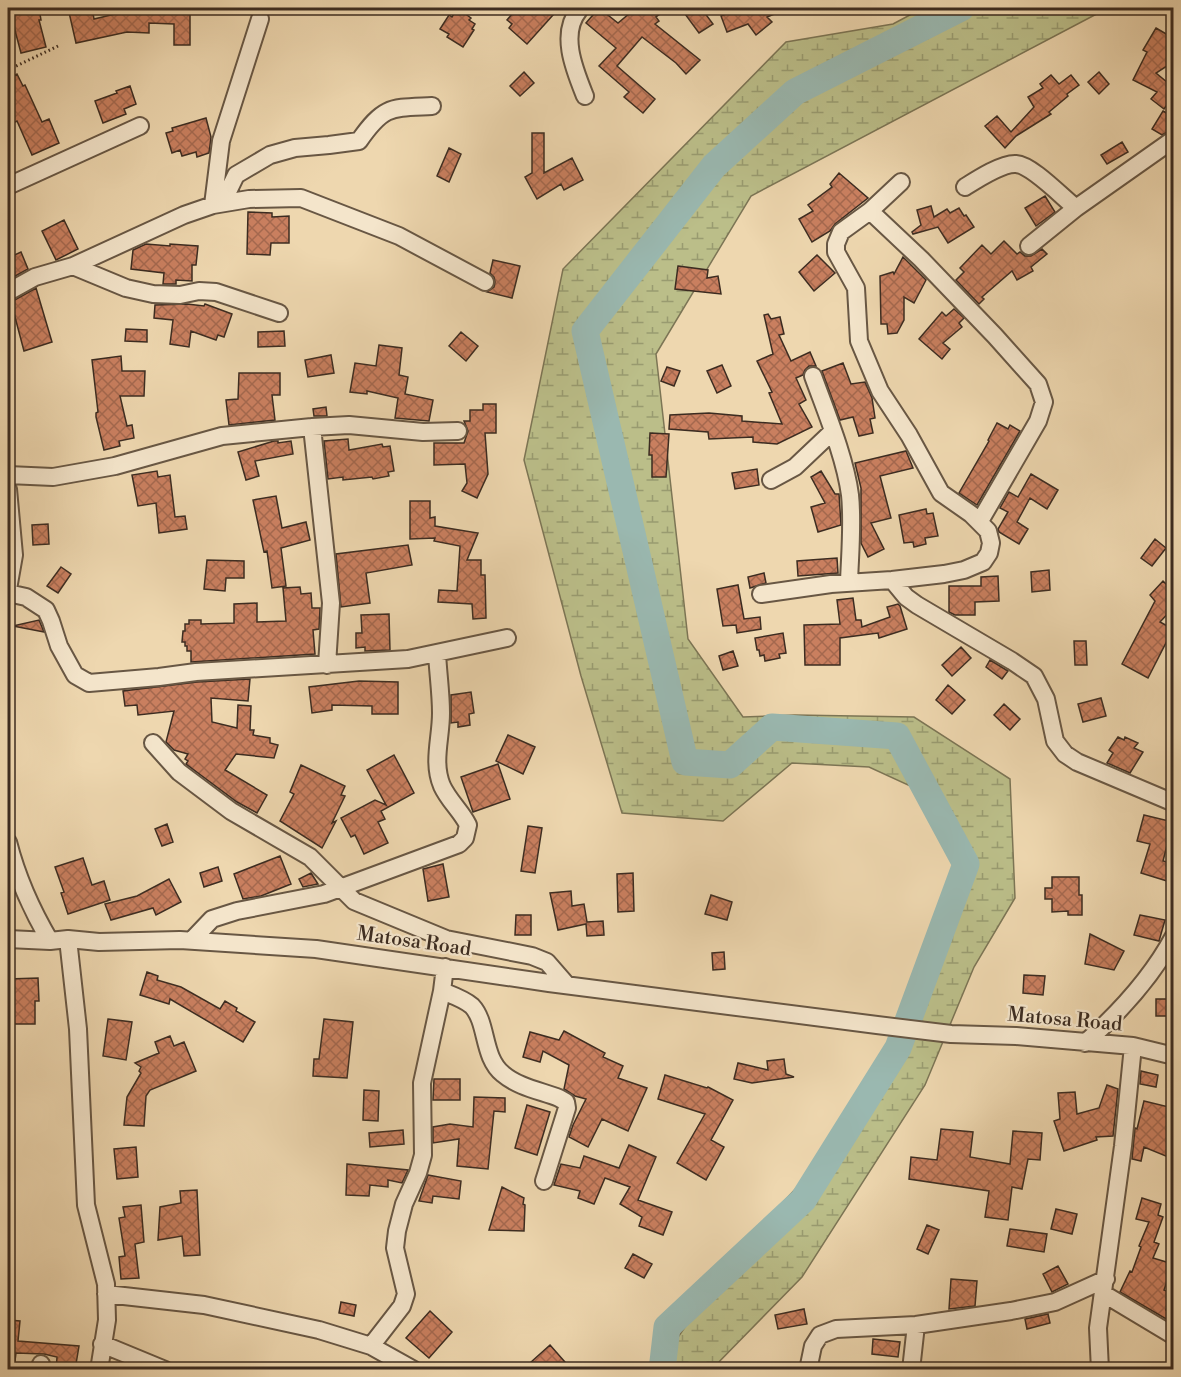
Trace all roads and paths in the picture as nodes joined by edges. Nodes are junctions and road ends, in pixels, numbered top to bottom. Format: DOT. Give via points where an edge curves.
graph roads {
  1 [pos="579,8"];
  2 [pos="260,20"];
  3 [pos="58,46"];
  4 [pos="8,70"];
  5 [pos="585,96"];
  6 [pos="432,106"];
  7 [pos="140,126"];
  8 [pos="1173,140"];
  9 [pos="901,182"];
  10 [pos="8,186"];
  11 [pos="965,188"];
  12 [pos="218,204"];
  13 [pos="1076,208"];
  14 [pos="870,211"];
  15 [pos="1029,246"];
  16 [pos="73,266"];
  17 [pos="485,282"];
  18 [pos="8,292"];
  19 [pos="279,313"];
  20 [pos="813,376"];
  21 [pos="312,427"];
  22 [pos="458,431"];
  23 [pos="833,432"];
  24 [pos="8,476"];
  25 [pos="771,480"];
  26 [pos="8,489"];
  27 [pos="980,521"];
  28 [pos="892,580"];
  29 [pos="849,582"];
  30 [pos="8,591"];
  31 [pos="761,594"];
  32 [pos="507,638"];
  33 [pos="437,653"];
  34 [pos="327,665"];
  35 [pos="153,743"];
  36 [pos="1173,803"];
  37 [pos="8,842"];
  38 [pos="339,889"];
  39 [pos="1173,936"];
  40 [pos="8,939"];
  41 [pos="68,939"];
  42 [pos="192,940"];
  43 [pos="50,941"];
  44 [pos="445,967"];
  45 [pos="567,985"];
  46 [pos="442,991"];
  47 [pos="1085,1043"];
  48 [pos="1133,1046"];
  49 [pos="1173,1056"];
  50 [pos="544,1181"];
  51 [pos="1105,1286"];
  52 [pos="106,1294"];
  53 [pos="916,1325"];
  54 [pos="1173,1336"];
  55 [pos="102,1344"];
  56 [pos="371,1346"];
  57 [pos="99,1370"];
  58 [pos="165,1370"];
  59 [pos="414,1370"];
  60 [pos="808,1370"];
  61 [pos="911,1370"];
  62 [pos="1100,1370"];
  1 -- 5 [label="street" via="573,17 569,48"];
  2 -- 12 [label="street" via="221,141"];
  3 -- 4 [label="path"];
  6 -- 12 [label="street" via="394,108 373,120 359,141 295,148 270,155 236,175"];
  7 -- 10 [label="street"];
  8 -- 13 [label="street"];
  9 -- 14 [label="street"];
  11 -- 13 [label="street" via="1014,164 1027,167"];
  12 -- 16 [label="street" via="184,215"];
  12 -- 17 [label="street" via="309,200 399,236"];
  13 -- 15 [label="street"];
  14 -- 27 [label="street" via="841,232 836,244 836,252 855,288 859,341 880,391 941,493"];
  14 -- 27 [label="street" via="921,259 1038,384 1044,402 1038,421"];
  16 -- 18 [label="street" via="35,277"];
  16 -- 19 [label="street" via="126,288 153,294 216,292"];
  20 -- 23 [label="street"];
  21 -- 22 [label="street" via="350,425"];
  21 -- 24 [label="street" via="222,436 115,466 62,475"];
  21 -- 34 [label="street" via="332,603"];
  23 -- 25 [label="street" via="795,467"];
  23 -- 29 [label="street" via="850,494"];
  26 -- 30 [label="street" via="14,555"];
  27 -- 28 [label="street" via="991,543 983,562 944,574"];
  28 -- 29 [label="street"];
  28 -- 36 [label="street" via="917,605 1034,676 1046,699 1055,741 1065,754"];
  29 -- 31 [label="street"];
  30 -- 34 [label="street" via="46,610 75,675 89,683"];
  32 -- 33 [label="street"];
  33 -- 34 [label="street"];
  33 -- 38 [label="street" via="441,713 437,772 451,803 468,825 465,838"];
  35 -- 38 [label="street" via="179,772 231,811 310,857"];
  37 -- 43 [label="street" via="17,876"];
  38 -- 42 [label="street" via="212,919"];
  38 -- 45 [label="street" via="354,901 446,939 547,962"];
  39 -- 47 [label="street" via="1146,979"];
  40 -- 43 [label="street, Matosa Road"];
  41 -- 42 [label="street, Matosa Road"];
  41 -- 43 [label="street, Matosa Road"];
  41 -- 52 [label="street" via="78,1029 86,1205"];
  42 -- 44 [label="street, Matosa Road" via="316,949"];
  44 -- 45 [label="street, Matosa Road"];
  44 -- 46 [label="street"];
  45 -- 47 [label="street, Matosa Road" via="951,1034"];
  46 -- 50 [label="street" via="471,1006 502,1074 566,1102"];
  46 -- 56 [label="street" via="422,1083 423,1155 397,1231 395,1248 406,1294 402,1306"];
  47 -- 48 [label="street, Matosa Road"];
  48 -- 49 [label="street, Matosa Road"];
  48 -- 51 [label="street"];
  51 -- 53 [label="street" via="1055,1302"];
  51 -- 54 [label="street"];
  51 -- 62 [label="street" via="1098,1328"];
  52 -- 55 [label="street" via="107,1320"];
  52 -- 56 [label="street" via="204,1305 319,1330"];
  53 -- 60 [label="street" via="836,1329 820,1335 813,1346"];
  53 -- 61 [label="street"];
  55 -- 57 [label="street"];
  55 -- 58 [label="street"];
  56 -- 59 [label="street"];
}
